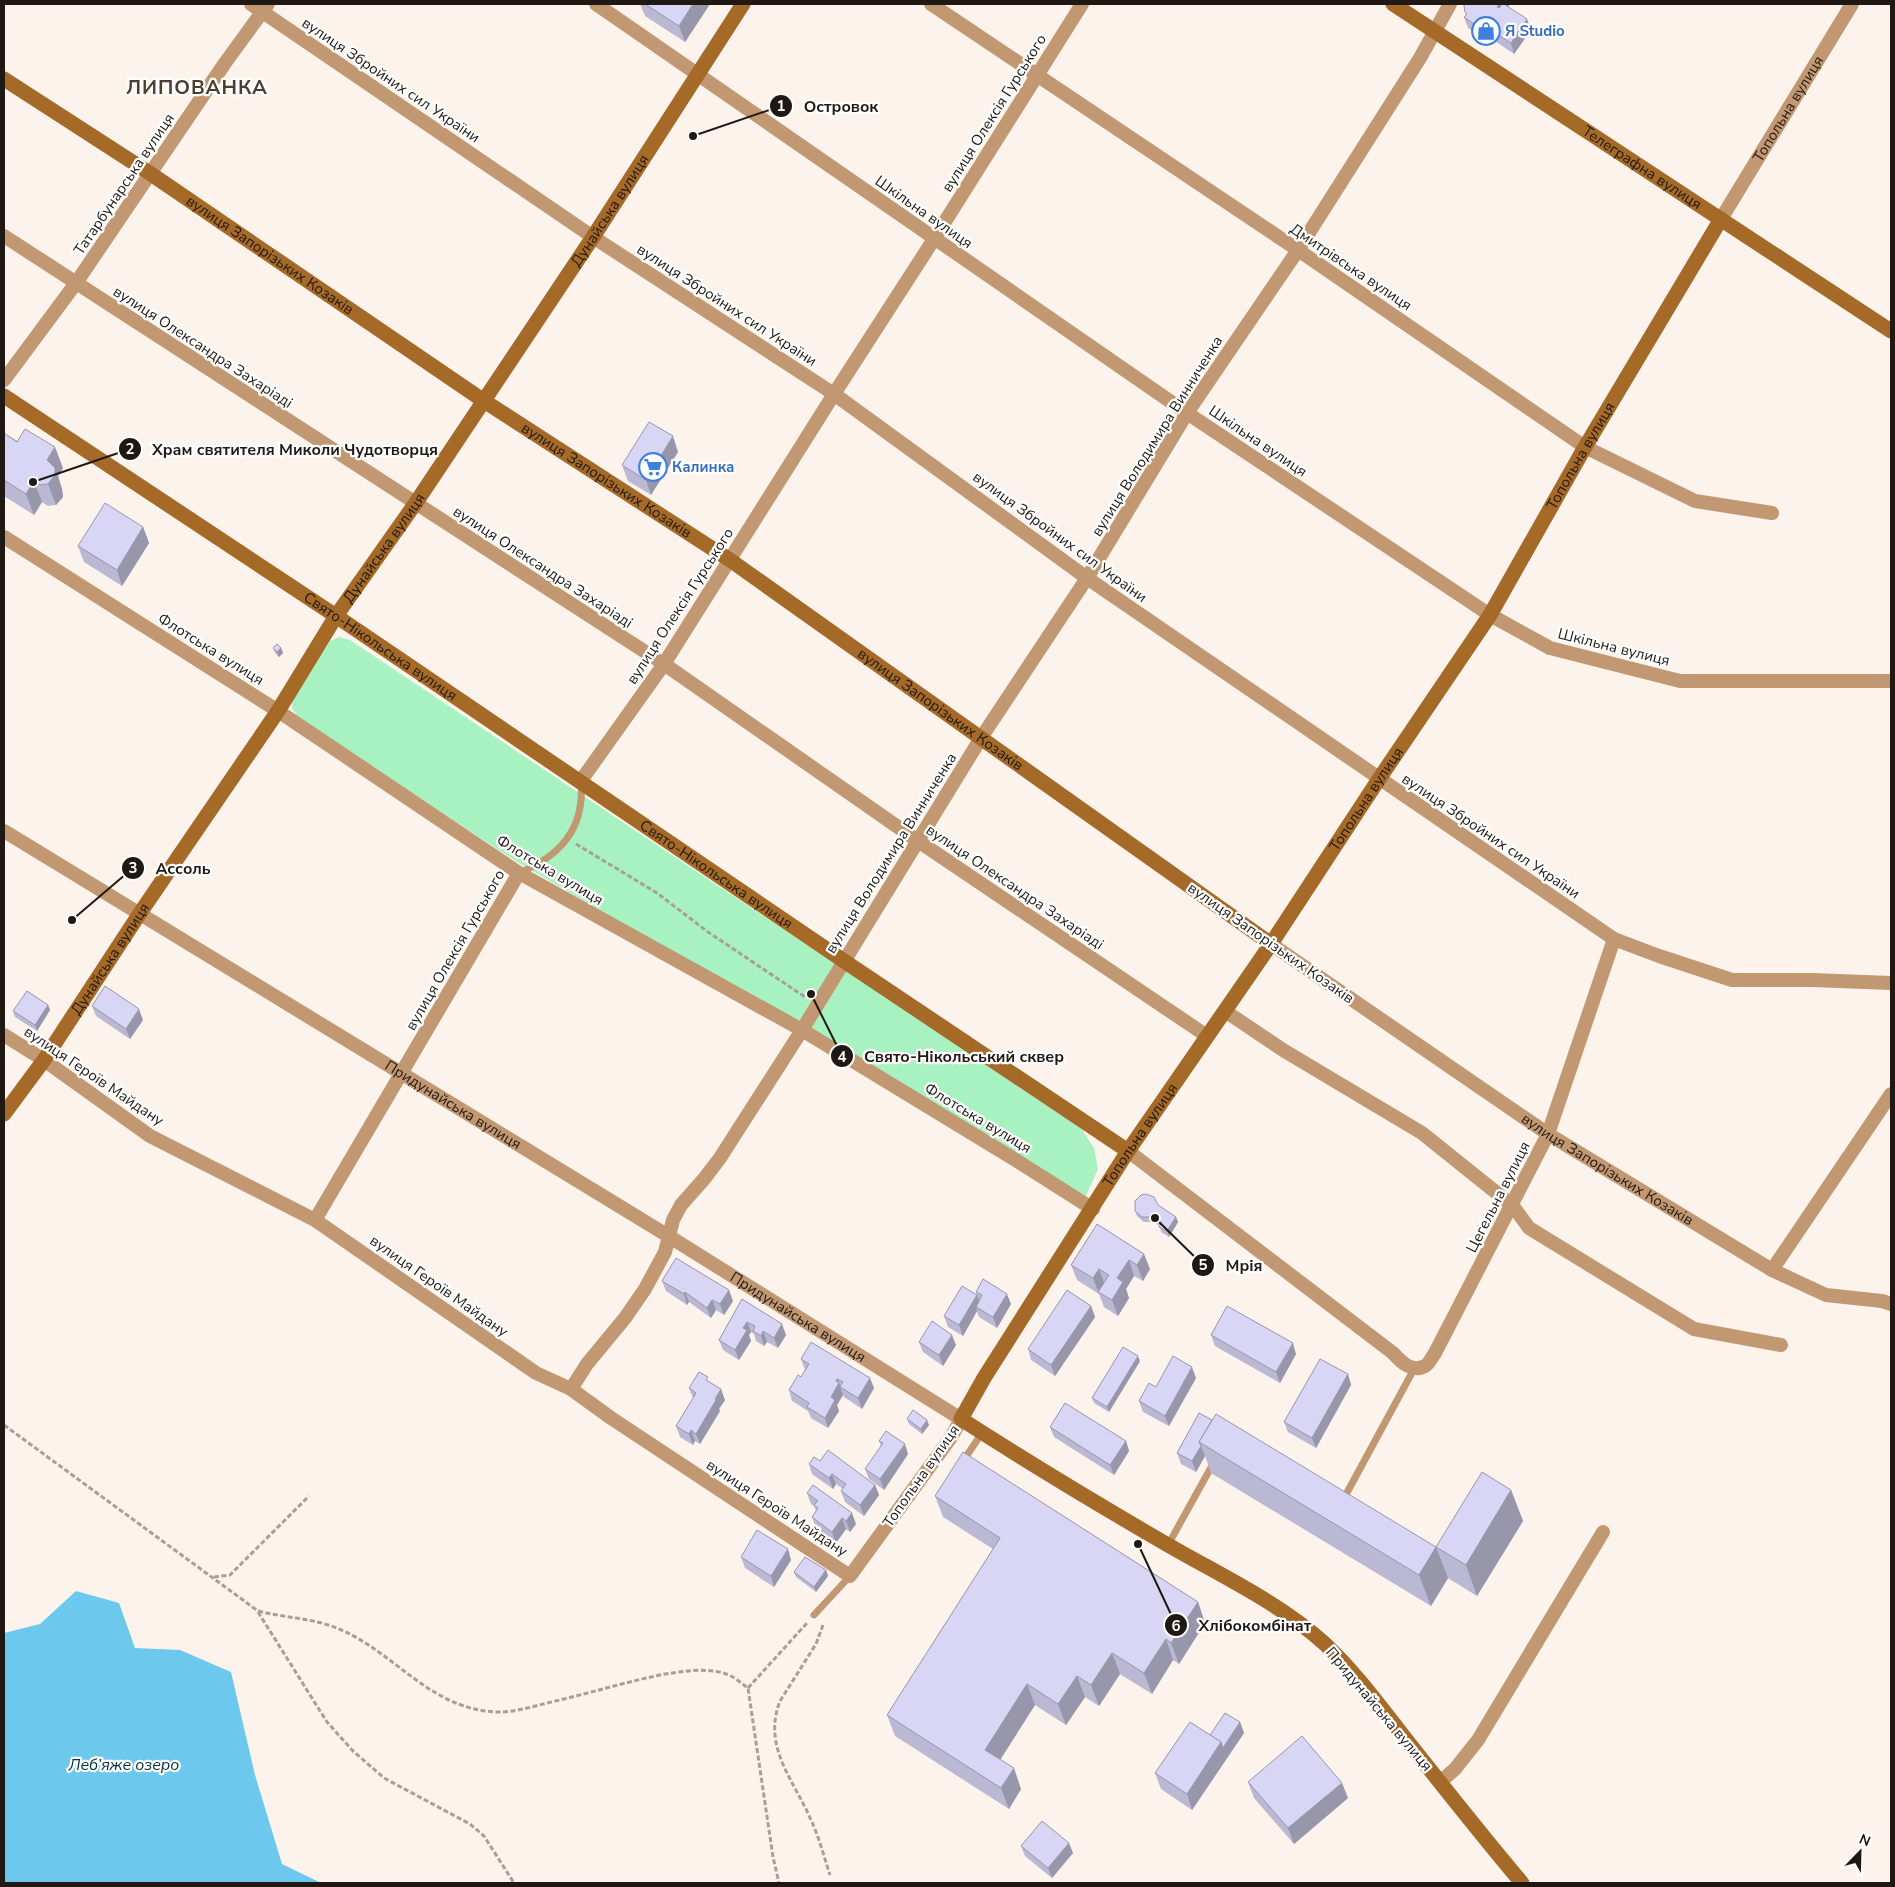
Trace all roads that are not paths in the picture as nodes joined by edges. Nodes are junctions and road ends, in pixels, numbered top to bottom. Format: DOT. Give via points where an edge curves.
graph roads {
  1 [pos="251,4"];
  2 [pos="596,4"];
  3 [pos="743,4"];
  4 [pos="931,4"];
  5 [pos="1082,4"];
  6 [pos="1393,4"];
  7 [pos="1450,4"];
  8 [pos="1852,4"];
  9 [pos="266,8"];
  10 [pos="1434,31"];
  11 [pos="698,74"];
  12 [pos="1037,74"];
  13 [pos="4,79"];
  14 [pos="151,174"];
  15 [pos="1721,219"];
  16 [pos="4,236"];
  17 [pos="593,237"];
  18 [pos="934,239"];
  19 [pos="1298,250"];
  20 [pos="76,283"];
  21 [pos="1891,331"];
  22 [pos="4,380"];
  23 [pos="834,394"];
  24 [pos="4,396"];
  25 [pos="484,401"];
  26 [pos="1187,414"];
  27 [pos="1586,447"];
  28 [pos="415,504"];
  29 [pos="1772,513"];
  30 [pos="4,537"];
  31 [pos="730,560"];
  32 [pos="1087,578"];
  33 [pos="1490,615"];
  34 [pos="336,616"];
  35 [pos="664,664"];
  36 [pos="1891,681"];
  37 [pos="278,711"];
  38 [pos="981,738"];
  39 [pos="1379,779"];
  40 [pos="580,782"];
  41 [pos="4,831"];
  42 [pos="918,841"];
  43 [pos="519,873"];
  44 [pos="140,913"];
  45 [pos="1614,939"];
  46 [pos="1271,944"];
  47 [pos="844,961"];
  48 [pos="1891,984"];
  49 [pos="1225,1011"];
  50 [pos="802,1030"];
  51 [pos="4,1035"];
  52 [pos="1207,1036"];
  53 [pos="44,1060"];
  54 [pos="402,1074"];
  55 [pos="1891,1094"];
  56 [pos="4,1114"];
  57 [pos="1548,1134"];
  58 [pos="1128,1151"];
  59 [pos="1513,1206"];
  60 [pos="1093,1209"];
  61 [pos="315,1220"];
  62 [pos="670,1237"];
  63 [pos="1772,1270"];
  64 [pos="1891,1304"];
  65 [pos="1781,1345"];
  66 [pos="1414,1368"];
  67 [pos="572,1389"];
  68 [pos="962,1419"];
  69 [pos="982,1432"];
  70 [pos="1219,1454"];
  71 [pos="958,1468"];
  72 [pos="1334,1498"];
  73 [pos="1603,1532"];
  74 [pos="1168,1545"];
  75 [pos="850,1576"];
  76 [pos="814,1615"];
  77 [pos="1440,1782"];
  78 [pos="1522,1883"];
  1 -- 9 [label="street, вулиця Збройних сил України"];
  2 -- 11 [label="street, Шкільна вулиця"];
  3 -- 11 [label="main road, Дунайська вулиця"];
  4 -- 12 [label="street, Дмитрівська вулиця"];
  5 -- 12 [label="street, вулиця Олексія Гурського"];
  6 -- 10 [label="main road, Телеграфна вулиця"];
  7 -- 10 [label="street, вулиця Володимира Винниченка"];
  8 -- 15 [label="street, Топольна вулиця"];
  9 -- 14 [label="street, Татарбунарська вулиця"];
  9 -- 17 [label="street, вулиця Збройних сил України"];
  10 -- 15 [label="main road, Телеграфна вулиця"];
  10 -- 19 [label="street, вулиця Володимира Винниченка"];
  11 -- 17 [label="main road, Дунайська вулиця"];
  11 -- 18 [label="street, Шкільна вулиця"];
  12 -- 18 [label="street, вулиця Олексія Гурського"];
  12 -- 19 [label="street, Дмитрівська вулиця"];
  13 -- 14 [label="main road, вулиця Запорізьких Козаків"];
  14 -- 20 [label="street, Татарбунарська вулиця"];
  14 -- 25 [label="main road, вулиця Запорізьких Козаків"];
  15 -- 21 [label="main road, Телеграфна вулиця"];
  15 -- 27 [label="main road, Топольна вулиця"];
  16 -- 20 [label="street, вулиця Олександра Захаріаді"];
  17 -- 23 [label="street, вулиця Збройних сил України"];
  17 -- 25 [label="main road, Дунайська вулиця"];
  18 -- 23 [label="street, вулиця Олексія Гурського"];
  18 -- 26 [label="street, Шкільна вулиця"];
  19 -- 26 [label="street, вулиця Володимира Винниченка"];
  19 -- 27 [label="street, Дмитрівська вулиця"];
  20 -- 22 [label="street, Татарбунарська вулиця"];
  20 -- 28 [label="street, вулиця Олександра Захаріаді"];
  23 -- 31 [label="street, вулиця Олексія Гурського"];
  23 -- 32 [label="street, вулиця Збройних сил України"];
  24 -- 34 [label="main road, Свято-Нікольська вулиця"];
  25 -- 28 [label="main road, Дунайська вулиця"];
  25 -- 31 [label="main road, вулиця Запорізьких Козаків"];
  26 -- 32 [label="street, вулиця Володимира Винниченка"];
  26 -- 33 [label="street, Шкільна вулиця"];
  27 -- 29 [label="street, Дмитрівська вулиця" via="1695,501"];
  27 -- 33 [label="main road, Топольна вулиця"];
  28 -- 34 [label="main road, Дунайська вулиця"];
  28 -- 35 [label="street, вулиця Олександра Захаріаді"];
  30 -- 37 [label="street, Флотська вулиця"];
  31 -- 35 [label="street, вулиця Олексія Гурського"];
  31 -- 38 [label="main road, вулиця Запорізьких Козаків"];
  32 -- 38 [label="street, вулиця Володимира Винниченка"];
  32 -- 39 [label="street, вулиця Збройних сил України"];
  33 -- 36 [label="street, Шкільна вулиця" via="1550,648 1680,681"];
  33 -- 39 [label="main road, Топольна вулиця"];
  34 -- 37 [label="main road, Дунайська вулиця"];
  34 -- 40 [label="main road, Свято-Нікольська вулиця"];
  35 -- 40 [label="street, вулиця Олексія Гурського"];
  35 -- 42 [label="street, вулиця Олександра Захаріаді"];
  37 -- 43 [label="street, Флотська вулиця"];
  37 -- 44 [label="main road, Дунайська вулиця"];
  38 -- 42 [label="street, вулиця Володимира Винниченка"];
  38 -- 46 [label="main road, вулиця Запорізьких Козаків"];
  39 -- 45 [label="street, вулиця Збройних сил України"];
  39 -- 46 [label="main road, Топольна вулиця"];
  40 -- 43 [label="lane, вулиця Олексія Гурського" via="579,815 567,838 556,853"];
  40 -- 47 [label="main road, Свято-Нікольська вулиця"];
  41 -- 44 [label="street, Придунайська вулиця"];
  42 -- 47 [label="street, вулиця Володимира Винниченка"];
  42 -- 52 [label="street, вулиця Олександра Захаріаді"];
  43 -- 50 [label="street, Флотська вулиця"];
  43 -- 54 [label="street, вулиця Олексія Гурського"];
  44 -- 53 [label="main road, Дунайська вулиця"];
  44 -- 54 [label="street, Придунайська вулиця"];
  45 -- 48 [label="street, вулиця Збройних сил України" via="1732,980"];
  45 -- 57 [label="street, Цегельна вулиця"];
  46 -- 49 [label="main road, Топольна вулиця"];
  46 -- 57 [label="street, вулиця Запорізьких Козаків"];
  47 -- 50 [label="street, вулиця Володимира Винниченка"];
  47 -- 58 [label="main road, Свято-Нікольська вулиця"];
  49 -- 52 [label="main road, Топольна вулиця"];
  49 -- 59 [label="street" via="1282,1050 1422,1133"];
  50 -- 60 [label="street, Флотська вулиця"];
  50 -- 62 [label="street, вулиця Володимира Винниченка" via="720,1158 681,1205 673,1220"];
  51 -- 53 [label="street, вулиця Героїв Майдану"];
  52 -- 58 [label="main road, Топольна вулиця"];
  53 -- 56 [label="main road, Дунайська вулиця"];
  53 -- 61 [label="street, вулиця Героїв Майдану" via="150,1136"];
  54 -- 61 [label="street, вулиця Олексія Гурського"];
  54 -- 62 [label="street, Придунайська вулиця"];
  55 -- 63 [label="street"];
  57 -- 59 [label="street, Цегельна вулиця"];
  57 -- 63 [label="street, вулиця Запорізьких Козаків"];
  58 -- 60 [label="main road, Топольна вулиця"];
  58 -- 66 [label="street, Свято-Нікольська вулиця" via="1394,1353 1402,1363"];
  59 -- 65 [label="street" via="1529,1228 1694,1330"];
  59 -- 66 [label="street, Цегельна вулиця" via="1435,1353 1425,1366"];
  60 -- 68 [label="main road, Топольна вулиця" via="984,1378"];
  61 -- 67 [label="street, вулиця Героїв Майдану" via="536,1373"];
  62 -- 67 [label="street, вулиця Володимира Винниченка" via="660,1265 645,1289 587,1364"];
  62 -- 68 [label="street, Придунайська вулиця"];
  63 -- 64 [label="street, вулиця Запорізьких Козаків" via="1826,1295 1882,1300"];
  66 -- 72 [label="lane" via="1342,1503"];
  67 -- 75 [label="street, вулиця Героїв Майдану"];
  68 -- 69 [label="main road, Придунайська вулиця"];
  68 -- 75 [label="street, Топольна вулиця"];
  69 -- 71 [label="lane"];
  69 -- 74 [label="main road, Придунайська вулиця"];
  70 -- 74 [label="lane"];
  73 -- 77 [label="street" via="1478,1740"];
  74 -- 77 [label="main road, Придунайська вулиця" via="1276,1607 1325,1644 1362,1684"];
  75 -- 76 [label="lane"];
  77 -- 78 [label="main road, Придунайська вулиця"];
}
